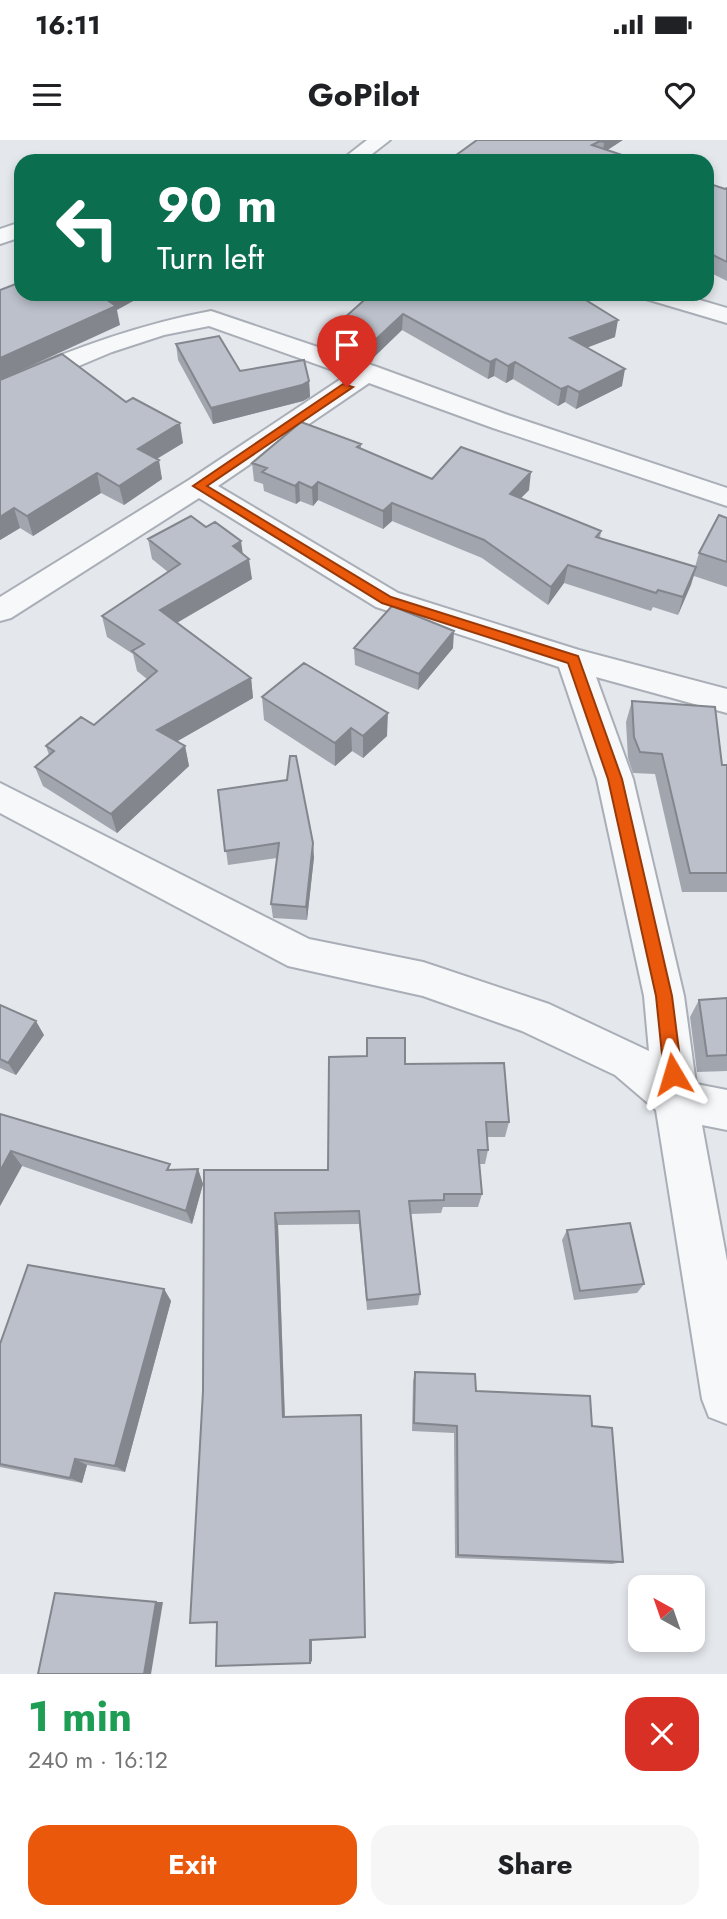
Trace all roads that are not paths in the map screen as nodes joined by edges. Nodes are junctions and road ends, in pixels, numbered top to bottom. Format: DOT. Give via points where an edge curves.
graph roads {
  1 [pos="380,140"];
  2 [pos="360,154"];
  3 [pos="677,301"];
  4 [pos="727,316"];
  5 [pos="369,372"];
  6 [pos="0,391"];
  7 [pos="199,486"];
  8 [pos="727,497"];
  9 [pos="0,611"];
  10 [pos="573,660"];
  11 [pos="727,701"];
  12 [pos="0,797"];
  13 [pos="676,1100"];
  14 [pos="727,1110"];
  15 [pos="727,1399"];
  1 -- 2 [label="street"];
  3 -- 4 [label="street"];
  5 -- 6 [label="street" via="211,318 166,325 71,358"];
  5 -- 7 [label="street"];
  5 -- 8 [label="street"];
  7 -- 9 [label="street"];
  7 -- 10 [label="street" via="387,600"];
  10 -- 11 [label="street"];
  10 -- 13 [label="street" via="615,779 664,996"];
  12 -- 13 [label="street" via="302,954 423,979 534,1017 630,1060"];
  13 -- 14 [label="street"];
  13 -- 15 [label="street"];
}
